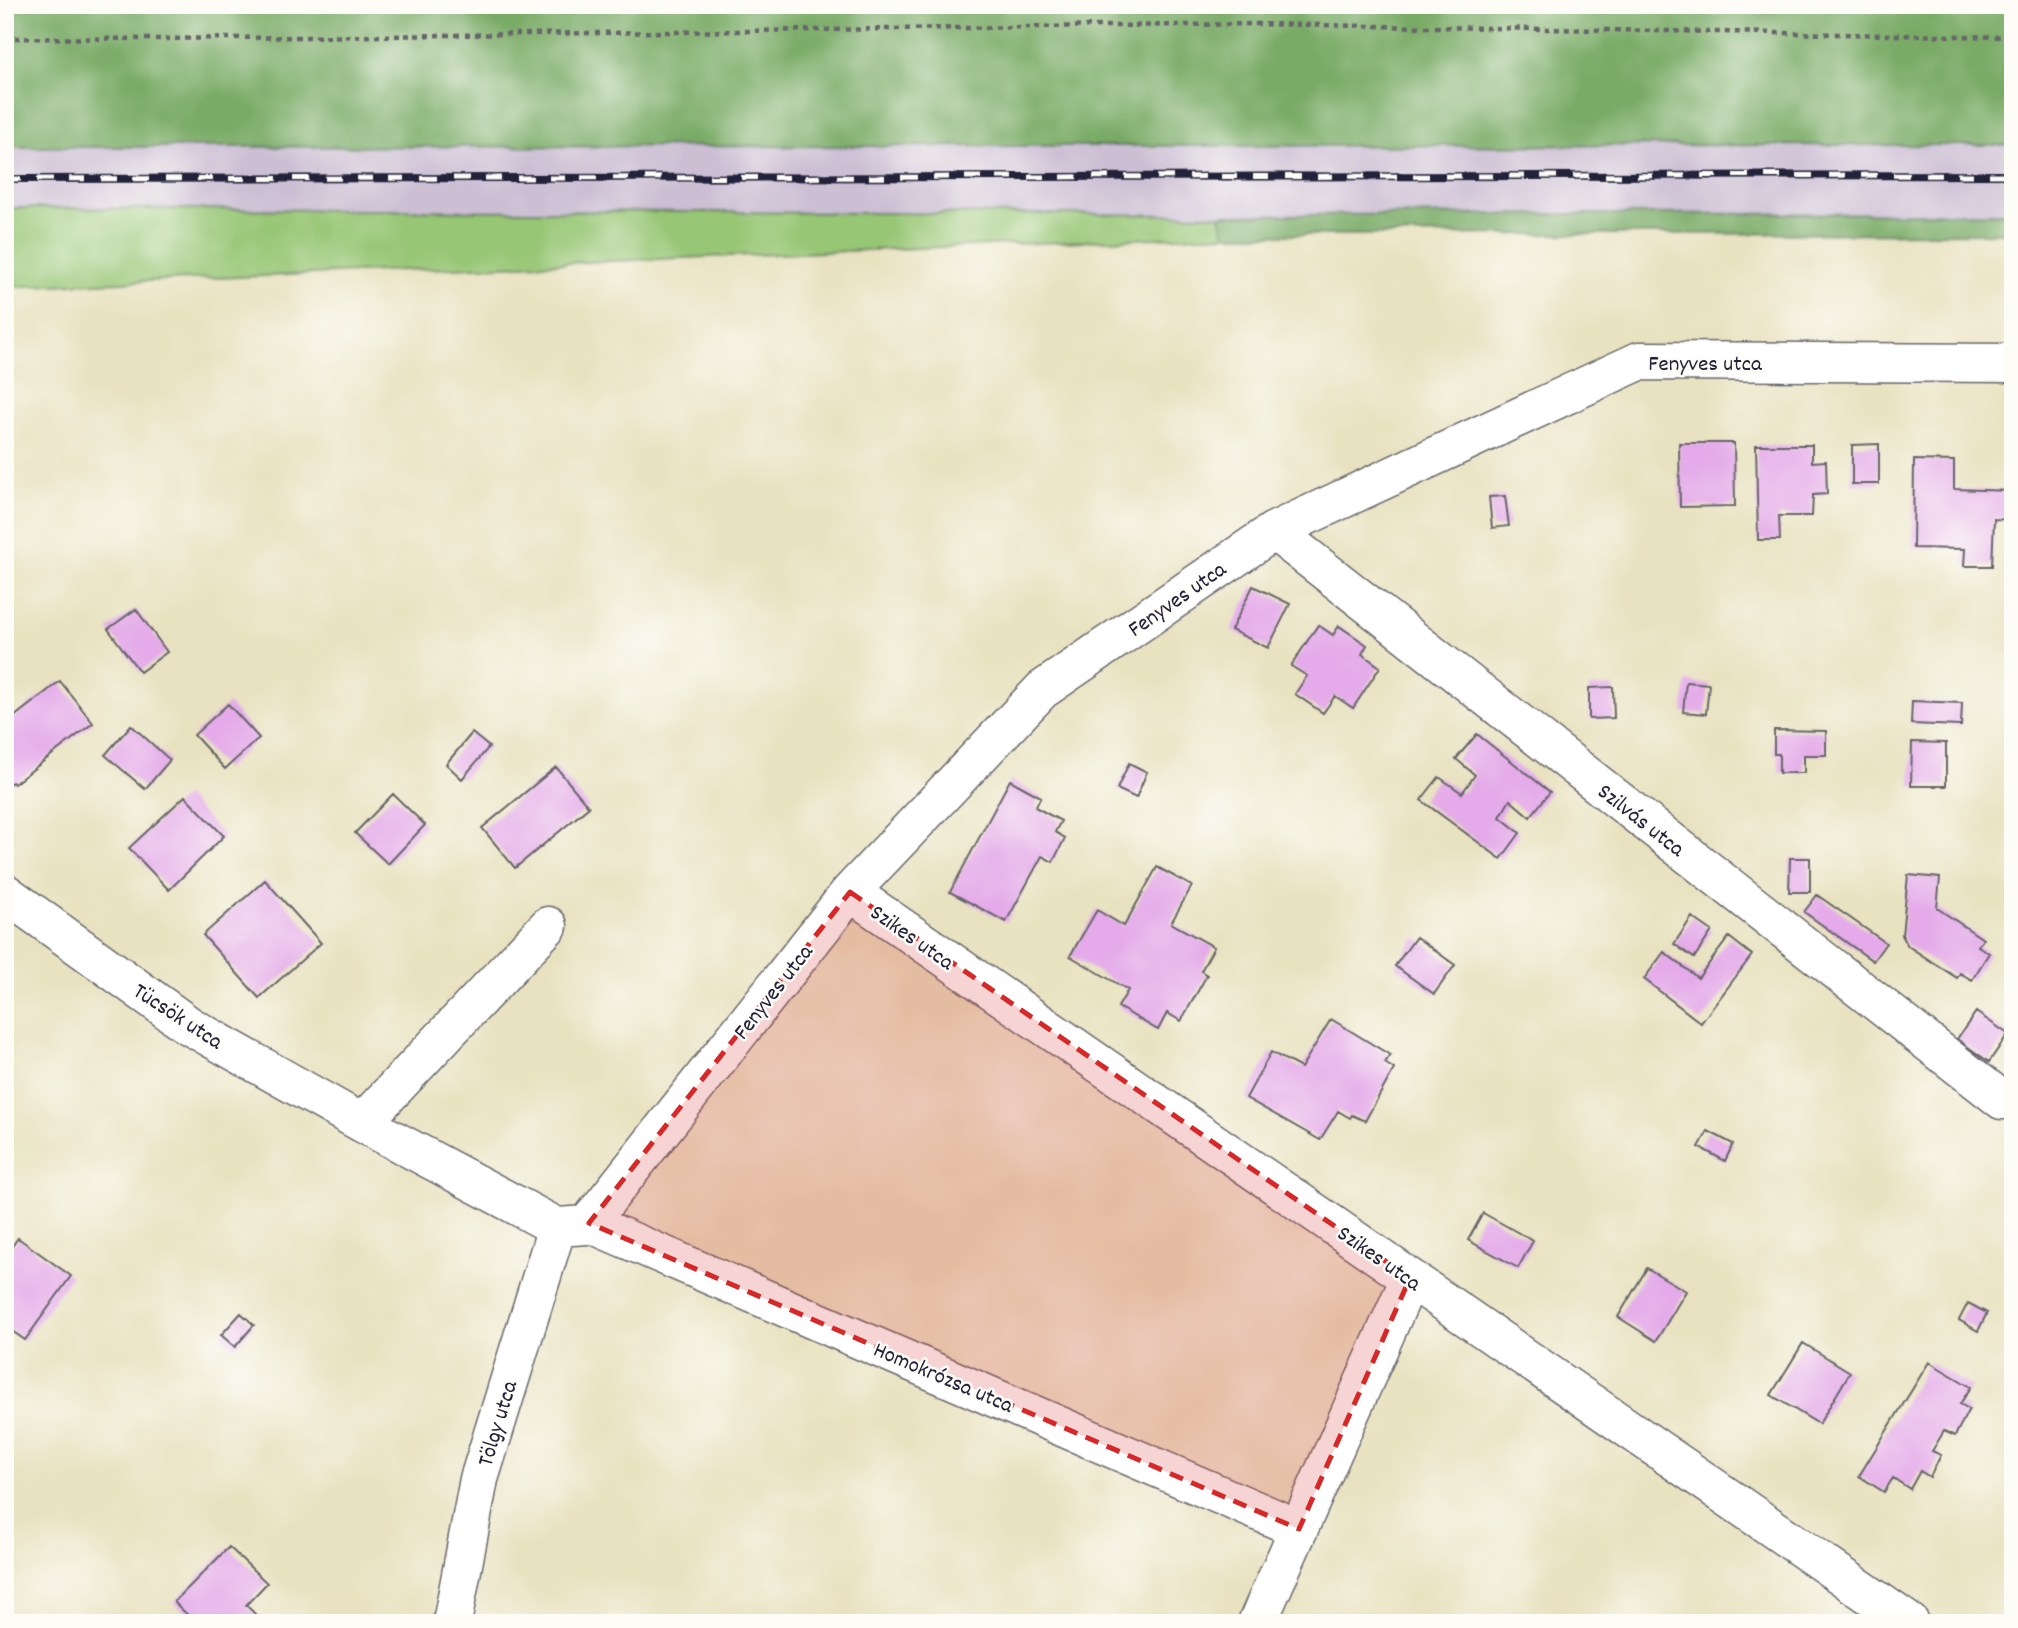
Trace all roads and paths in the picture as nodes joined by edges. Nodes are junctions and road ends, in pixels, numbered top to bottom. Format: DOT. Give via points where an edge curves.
graph roads {
  1 [pos="2013,37"];
  2 [pos="5,38"];
  3 [pos="2013,363"];
  4 [pos="1274,531"];
  5 [pos="850,892"];
  6 [pos="5,893"];
  7 [pos="548,926"];
  8 [pos="2013,1100"];
  9 [pos="362,1124"];
  10 [pos="573,1225"];
  11 [pos="1410,1278"];
  12 [pos="1299,1529"];
  13 [pos="452,1623"];
  14 [pos="1257,1623"];
  15 [pos="1910,1623"];
  1 -- 2 [label="path" via="1255,24"];
  3 -- 4 [label="street, Fenyves utca" via="1639,361"];
  4 -- 5 [label="street, Fenyves utca" via="1042,690"];
  4 -- 8 [label="street, Szilvás utca" via="2001,1100"];
  5 -- 10 [label="street, Fenyves utca"];
  5 -- 11 [label="street, Szikes utca"];
  6 -- 9 [label="street, Tücsök utca" via="188,1025"];
  7 -- 9 [label="street"];
  9 -- 10 [label="street, Tücsök utca"];
  10 -- 12 [label="street, Homokrózsa utca"];
  10 -- 13 [label="street, Tölgy utca" via="479,1479"];
  11 -- 12 [label="street"];
  11 -- 15 [label="street, Szikes utca"];
  12 -- 14 [label="street"];
}
